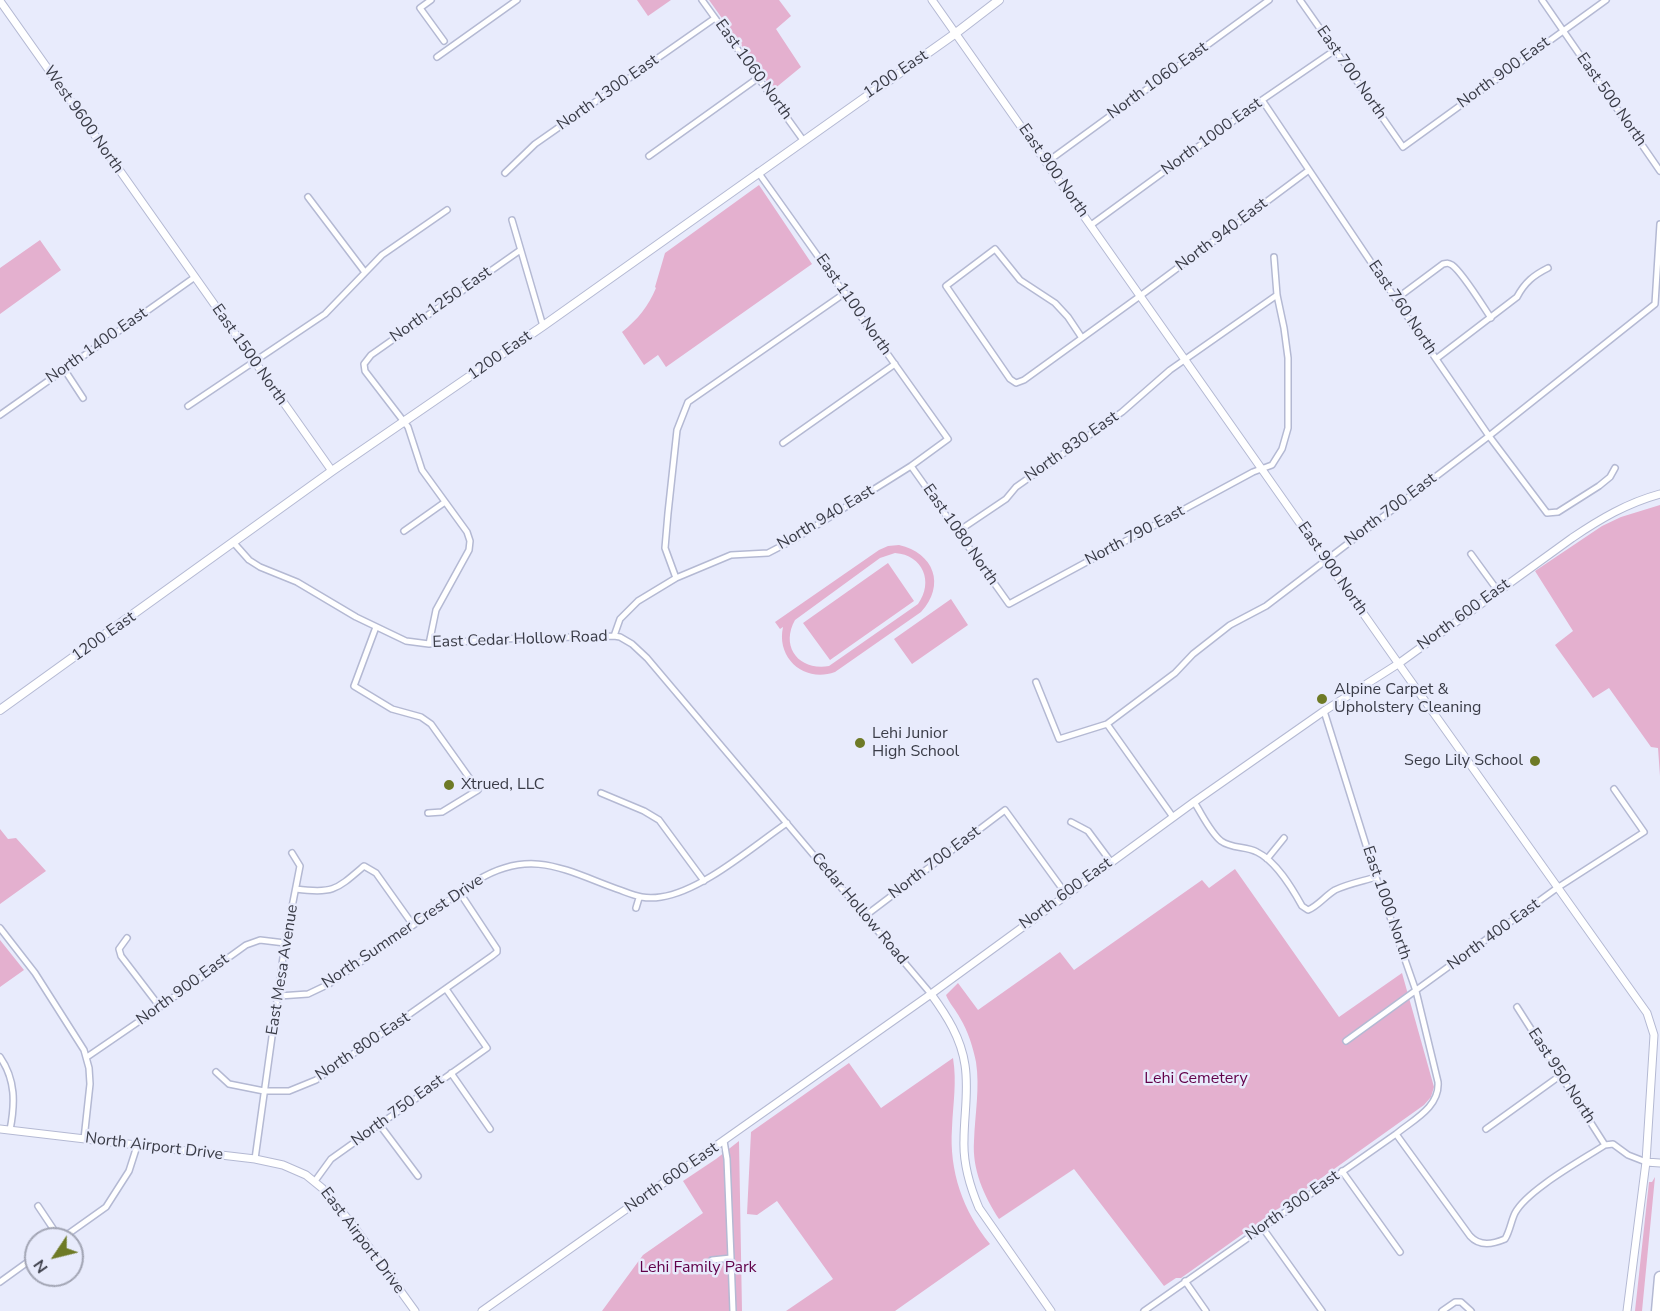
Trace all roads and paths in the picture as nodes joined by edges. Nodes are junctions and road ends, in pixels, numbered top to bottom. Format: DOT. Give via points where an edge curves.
graph roads {
  1 [pos="431,0"];
  2 [pos="517,0"];
  3 [pos="702,0"];
  4 [pos="932,0"];
  5 [pos="999,0"];
  6 [pos="1269,0"];
  7 [pos="1300,0"];
  8 [pos="1542,0"];
  9 [pos="1606,0"];
  10 [pos="0,1"];
  11 [pos="715,18"];
  12 [pos="1563,30"];
  13 [pos="956,33"];
  14 [pos="444,41"];
  15 [pos="1335,50"];
  16 [pos="437,57"];
  17 [pos="758,78"];
  18 [pos="1262,100"];
  19 [pos="803,140"];
  20 [pos="1403,147"];
  21 [pos="648,156"];
  22 [pos="1047,162"];
  23 [pos="1309,170"];
  24 [pos="1660,171"];
  25 [pos="758,172"];
  26 [pos="505,173"];
  27 [pos="308,197"];
  28 [pos="447,210"];
  29 [pos="512,220"];
  30 [pos="1660,224"];
  31 [pos="1091,225"];
  32 [pos="166,238"];
  33 [pos="519,251"];
  34 [pos="1274,257"];
  35 [pos="1548,268"];
  36 [pos="364,272"];
  37 [pos="195,277"];
  38 [pos="845,293"];
  39 [pos="1277,295"];
  40 [pos="1140,296"];
  41 [pos="1396,298"];
  42 [pos="1491,318"];
  43 [pos="543,326"];
  44 [pos="1082,338"];
  45 [pos="1436,359"];
  46 [pos="1185,360"];
  47 [pos="253,361"];
  48 [pos="895,364"];
  49 [pos="64,369"];
  50 [pos="83,398"];
  51 [pos="188,406"];
  52 [pos="0,415"];
  53 [pos="404,423"];
  54 [pos="1489,436"];
  55 [pos="948,439"];
  56 [pos="783,443"];
  57 [pos="911,466"];
  58 [pos="1260,468"];
  59 [pos="1615,468"];
  60 [pos="332,471"];
  61 [pos="1658,495"];
  62 [pos="445,502"];
  63 [pos="404,531"];
  64 [pos="957,532"];
  65 [pos="233,542"];
  66 [pos="1471,554"];
  67 [pos="1326,560"];
  68 [pos="676,578"];
  69 [pos="1498,591"];
  70 [pos="1009,604"];
  71 [pos="376,627"];
  72 [pos="614,636"];
  73 [pos="429,644"];
  74 [pos="1398,664"];
  75 [pos="1036,682"];
  76 [pos="0,710"];
  77 [pos="1324,711"];
  78 [pos="1107,724"];
  79 [pos="1614,789"];
  80 [pos="601,793"];
  81 [pos="1194,802"];
  82 [pos="428,813"];
  83 [pos="1173,817"];
  84 [pos="1071,822"];
  85 [pos="787,823"];
  86 [pos="1284,838"];
  87 [pos="292,853"];
  88 [pos="1267,859"];
  89 [pos="1110,862"];
  90 [pos="1376,877"];
  91 [pos="704,881"];
  92 [pos="1557,888"];
  93 [pos="296,889"];
  94 [pos="460,893"];
  95 [pos="1066,894"];
  96 [pos="639,898"];
  97 [pos="636,908"];
  98 [pos="865,916"];
  99 [pos="413,925"];
  100 [pos="0,928"];
  101 [pos="128,938"];
  102 [pos="285,943"];
  103 [pos="446,989"];
  104 [pos="1416,991"];
  105 [pos="931,994"];
  106 [pos="279,996"];
  107 [pos="160,1007"];
  108 [pos="1517,1007"];
  109 [pos="1346,1041"];
  110 [pos="0,1057"];
  111 [pos="87,1057"];
  112 [pos="216,1072"];
  113 [pos="451,1073"];
  114 [pos="1561,1076"];
  115 [pos="264,1091"];
  116 [pos="1437,1096"];
  117 [pos="380,1124"];
  118 [pos="0,1129"];
  119 [pos="490,1129"];
  120 [pos="10,1130"];
  121 [pos="1486,1130"];
  122 [pos="1396,1134"];
  123 [pos="84,1139"];
  124 [pos="724,1141"];
  125 [pos="1605,1145"];
  126 [pos="137,1146"];
  127 [pos="255,1159"];
  128 [pos="1646,1162"];
  129 [pos="1660,1163"];
  130 [pos="1342,1171"];
  131 [pos="306,1175"];
  132 [pos="418,1176"];
  133 [pos="315,1181"];
  134 [pos="38,1206"];
  135 [pos="53,1227"];
  136 [pos="78,1227"];
  137 [pos="1262,1227"];
  138 [pos="1400,1252"];
  139 [pos="731,1258"];
  140 [pos="712,1260"];
  141 [pos="24,1265"];
  142 [pos="1660,1276"];
  143 [pos="1185,1281"];
  144 [pos="0,1282"];
  145 [pos="415,1311"];
  146 [pos="482,1311"];
  147 [pos="733,1311"];
  148 [pos="1051,1311"];
  149 [pos="1144,1311"];
  150 [pos="1206,1311"];
  151 [pos="1322,1311"];
  152 [pos="1442,1311"];
  153 [pos="1471,1311"];
  154 [pos="1627,1311"];
  155 [pos="1656,1311"];
  1 -- 14 [label="street" via="420,8"];
  2 -- 16 [label="street"];
  3 -- 11 [label="street, East 1060 North"];
  4 -- 13 [label="street, East 900 North"];
  5 -- 13 [label="main road, 1200 East"];
  6 -- 22 [label="street, North 1060 East"];
  7 -- 15 [label="street, East 700 North"];
  8 -- 12 [label="street, East 500 North"];
  9 -- 12 [label="street, North 900 East"];
  10 -- 32 [label="street, West 9600 North"];
  11 -- 17 [label="street, East 1060 North"];
  11 -- 26 [label="street, North 1300 East" via="535,144"];
  12 -- 20 [label="street, North 900 East"];
  12 -- 24 [label="street, East 500 North"];
  13 -- 19 [label="main road, 1200 East"];
  13 -- 22 [label="street, East 900 North"];
  15 -- 18 [label="street, North 1000 East"];
  15 -- 20 [label="street, East 700 North"];
  17 -- 19 [label="street, East 1060 North"];
  17 -- 21 [label="street"];
  18 -- 23 [label="street, East 760 North"];
  18 -- 31 [label="street, North 1000 East"];
  19 -- 25 [label="main road, 1200 East"];
  22 -- 31 [label="street, East 900 North"];
  23 -- 40 [label="street, North 940 East"];
  23 -- 41 [label="street, East 760 North"];
  25 -- 38 [label="street, East 1100 North"];
  25 -- 43 [label="main road, 1200 East"];
  27 -- 36 [label="street"];
  28 -- 36 [label="street"];
  29 -- 33 [label="street"];
  30 -- 54 [label="street, North 700 East" via="1655,304"];
  31 -- 40 [label="street, East 900 North"];
  32 -- 37 [label="street, East 1500 North"];
  33 -- 43 [label="street"];
  33 -- 53 [label="street, North 1250 East" via="365,362 365,371"];
  34 -- 39 [label="street"];
  35 -- 42 [label="street" via="1533,276 1517,297"];
  36 -- 47 [label="street" via="325,314"];
  37 -- 47 [label="street, East 1500 North"];
  37 -- 49 [label="street, North 1400 East"];
  38 -- 48 [label="street, East 1100 North"];
  38 -- 68 [label="street" via="688,402 677,430 665,548"];
  39 -- 46 [label="street, North 830 East"];
  39 -- 58 [label="street, North 790 East" via="1288,358 1288,428 1272,465"];
  40 -- 44 [label="street, North 940 East"];
  40 -- 46 [label="street, East 900 North"];
  41 -- 42 [label="street" via="1448,263 1460,273"];
  41 -- 45 [label="street, East 760 North"];
  42 -- 45 [label="street"];
  43 -- 53 [label="main road, 1200 East"];
  44 -- 44 [label="street, North 940 East" via="1055,303 1020,280 995,249 946,286 1016,383"];
  45 -- 54 [label="street, East 760 North"];
  46 -- 58 [label="street, East 900 North"];
  46 -- 64 [label="street, North 830 East" via="1122,412"];
  47 -- 51 [label="street"];
  47 -- 60 [label="street, East 1500 North"];
  48 -- 55 [label="street, East 1100 North"];
  48 -- 56 [label="street"];
  49 -- 50 [label="street"];
  49 -- 52 [label="street, North 1400 East"];
  53 -- 60 [label="main road, 1200 East"];
  53 -- 62 [label="street" via="420,465"];
  54 -- 59 [label="street, East 760 North" via="1547,513 1558,512 1599,486"];
  54 -- 67 [label="street, North 700 East"];
  55 -- 57 [label="street, North 940 East"];
  57 -- 64 [label="street, East 1080 North"];
  57 -- 68 [label="street, North 940 East" via="768,553 730,555"];
  58 -- 67 [label="street, East 900 North"];
  58 -- 70 [label="street, North 790 East"];
  60 -- 65 [label="main road, 1200 East"];
  61 -- 69 [label="street, North 600 East" via="1600,519"];
  62 -- 63 [label="street"];
  62 -- 73 [label="street" via="468,534 469,550 436,610"];
  64 -- 70 [label="street, East 1080 North"];
  65 -- 71 [label="street, East Cedar Hollow Road" via="260,567 297,582"];
  65 -- 76 [label="main road, 1200 East"];
  66 -- 69 [label="street"];
  67 -- 74 [label="street, East 900 North"];
  67 -- 78 [label="street, North 700 East" via="1266,606 1230,625"];
  68 -- 72 [label="street, North 940 East" via="632,607 620,619"];
  69 -- 74 [label="street, North 600 East"];
  71 -- 73 [label="street, East Cedar Hollow Road" via="406,641"];
  71 -- 82 [label="street" via="354,686 392,709 431,724 478,790 442,812"];
  72 -- 73 [label="street, East Cedar Hollow Road"];
  72 -- 85 [label="street, East Cedar Hollow Road" via="632,644 646,658"];
  74 -- 77 [label="street, North 600 East"];
  74 -- 92 [label="street, East 900 North"];
  75 -- 78 [label="street, North 700 East" via="1059,739"];
  77 -- 81 [label="street, North 600 East"];
  77 -- 90 [label="street, East 1000 North"];
  78 -- 83 [label="street"];
  79 -- 92 [label="street, North 400 East" via="1644,832"];
  80 -- 91 [label="street" via="659,820"];
  81 -- 83 [label="street, North 600 East"];
  81 -- 88 [label="street" via="1219,839"];
  83 -- 89 [label="street, North 600 East"];
  84 -- 89 [label="street" via="1088,831"];
  85 -- 91 [label="street, North Summer Crest Drive"];
  85 -- 98 [label="street, Cedar Hollow Road"];
  86 -- 88 [label="street"];
  87 -- 93 [label="street, East Mesa Avenue" via="300,866"];
  88 -- 90 [label="street" via="1308,910 1337,889"];
  89 -- 95 [label="street, North 600 East"];
  90 -- 104 [label="street, East 1000 North"];
  91 -- 96 [label="street, North Summer Crest Drive" via="672,895"];
  92 -- 104 [label="street, North 400 East"];
  92 -- 128 [label="street, East 900 North" via="1652,1024"];
  93 -- 99 [label="street" via="335,889 364,866 376,873"];
  93 -- 102 [label="street, East Mesa Avenue"];
  94 -- 96 [label="street, North Summer Crest Drive" via="495,870 537,862"];
  94 -- 99 [label="street, North Summer Crest Drive"];
  94 -- 103 [label="street, North 800 East" via="497,952"];
  95 -- 98 [label="street, North 700 East" via="1005,810"];
  95 -- 105 [label="street, North 600 East"];
  96 -- 97 [label="street"];
  98 -- 105 [label="street, Cedar Hollow Road"];
  99 -- 106 [label="street, North Summer Crest Drive" via="329,984 308,994"];
  100 -- 111 [label="street" via="35,973"];
  101 -- 107 [label="street" via="119,949 121,956"];
  102 -- 106 [label="street, East Mesa Avenue"];
  102 -- 107 [label="street, North 900 East" via="260,940 246,945"];
  103 -- 113 [label="street, North 750 East" via="487,1048"];
  103 -- 115 [label="street, North 800 East" via="316,1080 289,1091"];
  104 -- 109 [label="street, North 400 East"];
  104 -- 116 [label="street, East 1000 North" via="1438,1082"];
  105 -- 124 [label="street, North 600 East"];
  105 -- 148 [label="street" via="953,1028 966,1065 964,1142 973,1195"];
  106 -- 115 [label="street, East Mesa Avenue"];
  107 -- 111 [label="street, North 900 East"];
  108 -- 114 [label="street, East 950 North"];
  110 -- 120 [label="street" via="14,1097"];
  111 -- 123 [label="street" via="90,1084"];
  112 -- 115 [label="street, North 800 East" via="229,1084"];
  113 -- 117 [label="street, North 750 East"];
  113 -- 119 [label="street"];
  114 -- 121 [label="street"];
  114 -- 125 [label="street, East 950 North"];
  115 -- 127 [label="street, East Mesa Avenue"];
  116 -- 122 [label="street, North 300 East" via="1427,1110"];
  117 -- 132 [label="street"];
  117 -- 133 [label="street, North 750 East" via="331,1159"];
  118 -- 120 [label="street, North Airport Drive"];
  120 -- 123 [label="street, North Airport Drive"];
  122 -- 125 [label="street" via="1470,1236 1475,1242 1487,1244 1505,1239 1515,1213 1536,1191"];
  122 -- 130 [label="street, North 300 East"];
  123 -- 126 [label="street, North Airport Drive"];
  124 -- 139 [label="street"];
  124 -- 146 [label="street, North 600 East"];
  125 -- 128 [label="street" via="1613,1144"];
  126 -- 127 [label="street, North Airport Drive"];
  126 -- 136 [label="street" via="129,1171 106,1207"];
  127 -- 131 [label="street, North Airport Drive"];
  128 -- 129 [label="street"];
  128 -- 154 [label="street, East 900 North"];
  130 -- 137 [label="street, North 300 East"];
  130 -- 138 [label="street"];
  131 -- 133 [label="street, East Airport Drive"];
  133 -- 145 [label="street, East Airport Drive" via="352,1224"];
  134 -- 135 [label="street"];
  137 -- 143 [label="street, North 300 East"];
  137 -- 151 [label="street"];
  139 -- 140 [label="street"];
  139 -- 147 [label="street"];
  141 -- 144 [label="street"];
  142 -- 155 [label="highway"];
  143 -- 149 [label="street, North 300 East"];
  143 -- 150 [label="street"];
  152 -- 153 [label="street" via="1457,1302 1466,1304"];
}
